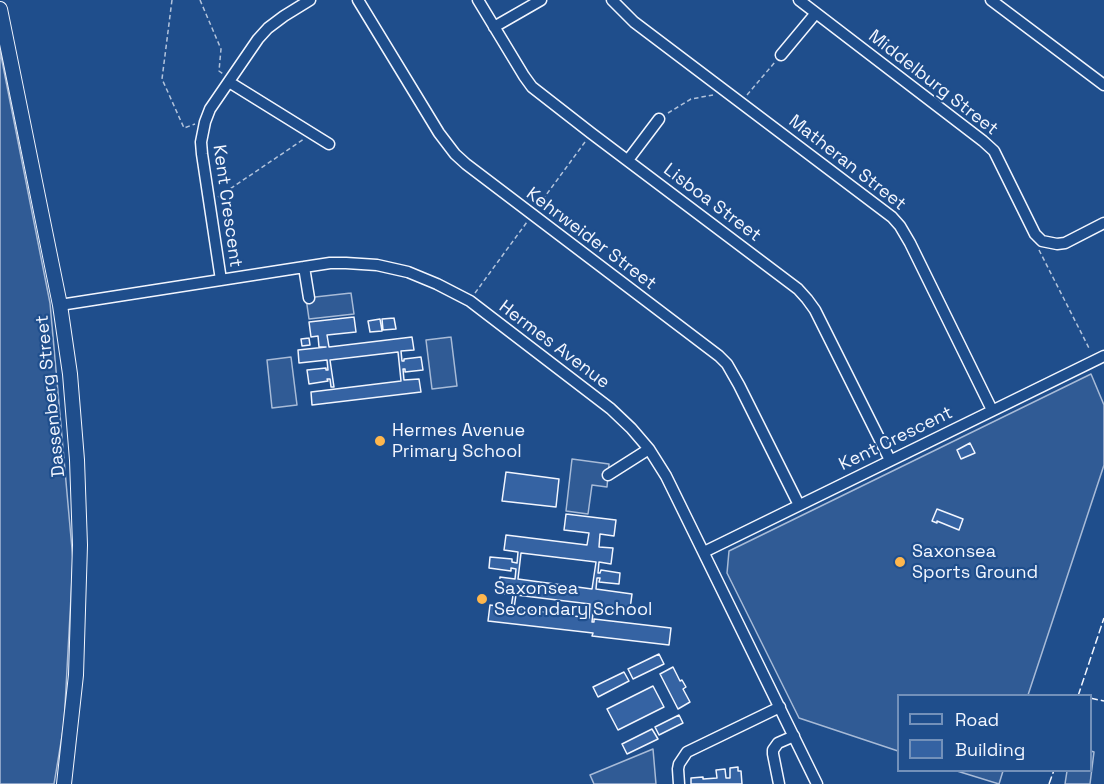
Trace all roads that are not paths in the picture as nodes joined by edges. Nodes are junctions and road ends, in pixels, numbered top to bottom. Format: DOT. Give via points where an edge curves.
graph roads {
  1 [pos="310,0"];
  2 [pos="358,0"];
  3 [pos="478,0"];
  4 [pos="541,0"];
  5 [pos="612,0"];
  6 [pos="799,0"];
  7 [pos="991,0"];
  8 [pos="0,9"];
  9 [pos="816,13"];
  10 [pos="494,27"];
  11 [pos="781,55"];
  12 [pos="229,82"];
  13 [pos="1104,85"];
  14 [pos="659,119"];
  15 [pos="329,144"];
  16 [pos="628,160"];
  17 [pos="1104,223"];
  18 [pos="304,267"];
  19 [pos="221,280"];
  20 [pos="309,298"];
  21 [pos="60,305"];
  22 [pos="1099,358"];
  23 [pos="992,410"];
  24 [pos="649,449"];
  25 [pos="890,460"];
  26 [pos="608,475"];
  27 [pos="799,505"];
  28 [pos="704,552"];
  29 [pos="780,707"];
  30 [pos="794,736"];
  31 [pos="64,784"];
  32 [pos="679,784"];
  33 [pos="779,784"];
  34 [pos="817,784"];
  1 -- 12 [label="street, Kent Crescent" via="268,28"];
  2 -- 27 [label="street, Kehrweider Street" via="455,154 727,364"];
  3 -- 10 [label="street, Lisboa Street"];
  4 -- 10 [label="street"];
  5 -- 23 [label="street, Matheran Street" via="634,22 892,217 910,243"];
  6 -- 9 [label="street, Middelburg Street"];
  7 -- 13 [label="street"];
  8 -- 21 [label="main road, Dassenberg Street"];
  9 -- 11 [label="street"];
  9 -- 17 [label="street, Middelburg Street" via="994,151 1042,242 1065,243"];
  10 -- 16 [label="street, Lisboa Street" via="532,87"];
  12 -- 15 [label="street"];
  12 -- 19 [label="street, Kent Crescent" via="210,109 201,142"];
  14 -- 16 [label="street"];
  16 -- 25 [label="street, Lisboa Street" via="807,299"];
  18 -- 19 [label="street, Hermes Avenue"];
  18 -- 20 [label="street"];
  18 -- 24 [label="street, Hermes Avenue" via="330,263 377,266 408,272 451,291 611,409"];
  19 -- 21 [label="street, Hermes Avenue"];
  21 -- 31 [label="main road, Dassenberg Street" via="70,374 80,545 76,675"];
  22 -- 23 [label="street, Kent Crescent"];
  23 -- 25 [label="street, Kent Crescent"];
  24 -- 26 [label="street"];
  24 -- 28 [label="street, Hermes Avenue"];
  25 -- 27 [label="street, Kent Crescent"];
  27 -- 28 [label="street, Kent Crescent"];
  28 -- 29 [label="street, Hermes Avenue"];
  29 -- 30 [label="street, Hermes Avenue"];
  29 -- 32 [label="street" via="687,752 679,764"];
  30 -- 33 [label="street" via="778,743 773,750"];
  30 -- 34 [label="street, Hermes Avenue"];
}
